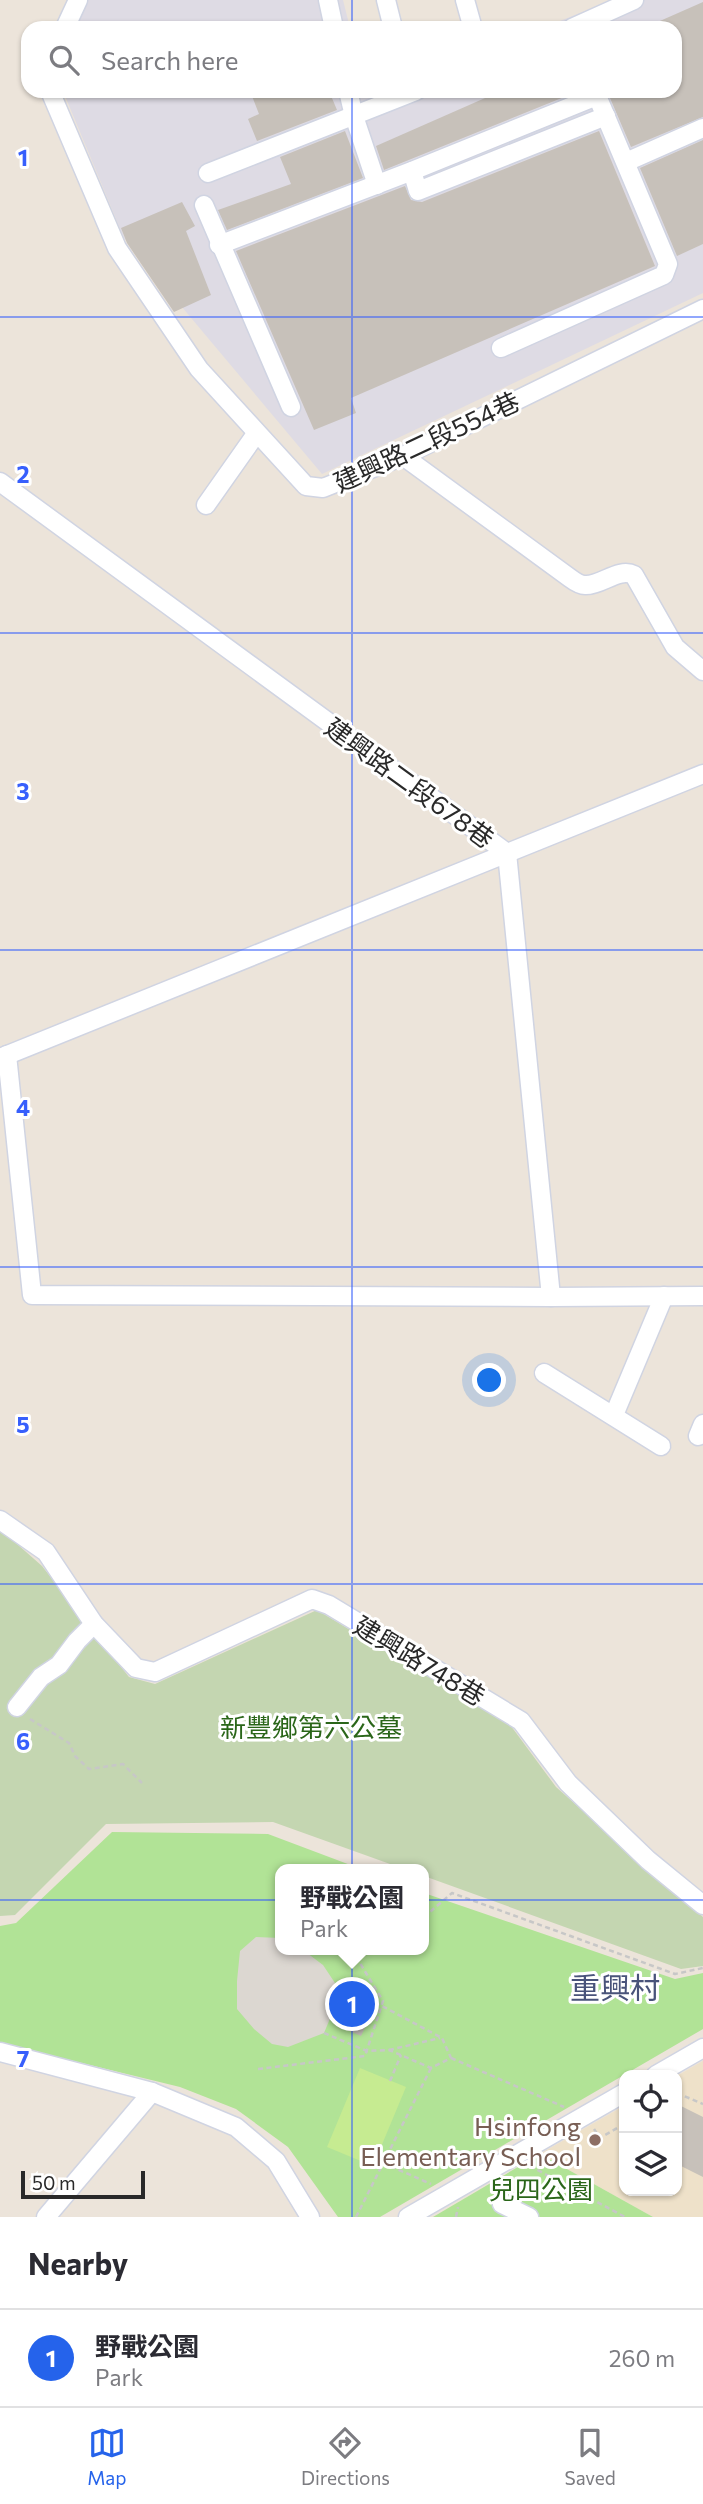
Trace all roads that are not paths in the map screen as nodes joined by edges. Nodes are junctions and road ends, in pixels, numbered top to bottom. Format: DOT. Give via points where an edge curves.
graph roads {
  1 [pos="78,0"];
  2 [pos="328,0"];
  3 [pos="386,0"];
  4 [pos="465,0"];
  5 [pos="635,0"];
  6 [pos="68,21"];
  7 [pos="332,21"];
  8 [pos="391,21"];
  9 [pos="471,21"];
  10 [pos="588,21"];
  11 [pos="53,98"];
  12 [pos="350,98"];
  13 [pos="399,98"];
  14 [pos="584,98"];
  15 [pos="598,98"];
  16 [pos="354,116"];
  17 [pos="606,116"];
  18 [pos="703,128"];
  19 [pos="626,162"];
  20 [pos="412,171"];
  21 [pos="208,173"];
  22 [pos="377,185"];
  23 [pos="204,205"];
  24 [pos="219,244"];
  25 [pos="703,309"];
  26 [pos="501,348"];
  27 [pos="291,407"];
  28 [pos="256,434"];
  29 [pos="403,456"];
  30 [pos="0,482"];
  31 [pos="206,505"];
  32 [pos="703,671"];
  33 [pos="703,774"];
  34 [pos="507,853"];
  35 [pos="4,1057"];
  36 [pos="664,1296"];
  37 [pos="703,1296"];
  38 [pos="551,1297"];
  39 [pos="544,1373"];
  40 [pos="614,1415"];
  41 [pos="661,1446"];
  42 [pos="0,1520"];
  43 [pos="94,1624"];
  44 [pos="18,1707"];
  45 [pos="703,1905"];
  46 [pos="703,2048"];
  47 [pos="0,2052"];
  48 [pos="665,2070"];
  49 [pos="152,2092"];
  50 [pos="619,2095"];
  51 [pos="502,2204"];
  52 [pos="46,2217"];
  53 [pos="310,2217"];
  54 [pos="408,2217"];
  55 [pos="529,2217"];
  1 -- 6 [label="street"];
  2 -- 7 [label="street"];
  3 -- 8 [label="street"];
  4 -- 9 [label="street"];
  5 -- 10 [label="street"];
  11 -- 28 [label="street, 建興路二段554巷" via="117,248 189,355"];
  12 -- 16 [label="street"];
  13 -- 16 [label="street"];
  14 -- 20 [label="street"];
  15 -- 17 [label="street"];
  16 -- 21 [label="street"];
  16 -- 22 [label="street"];
  17 -- 19 [label="street"];
  17 -- 20 [label="street" via="418,191"];
  18 -- 19 [label="street"];
  19 -- 26 [label="street" via="668,264 664,275"];
  20 -- 22 [label="street"];
  22 -- 24 [label="street"];
  23 -- 24 [label="street"];
  24 -- 27 [label="street"];
  25 -- 29 [label="street, 建興路二段554巷"];
  28 -- 29 [label="street, 建興路二段554巷" via="306,486 323,488"];
  28 -- 31 [label="street"];
  29 -- 32 [label="street" via="577,582 588,585 629,572 634,575 675,647"];
  30 -- 34 [label="street, 建興路二段678巷"];
  33 -- 34 [label="street"];
  34 -- 35 [label="street"];
  34 -- 38 [label="street, 建興路二段678巷"];
  35 -- 38 [label="street" via="32,1295"];
  36 -- 37 [label="street"];
  36 -- 38 [label="street"];
  36 -- 40 [label="street"];
  39 -- 40 [label="street"];
  40 -- 41 [label="street"];
  42 -- 43 [label="street, 建興路748巷" via="46,1552"];
  43 -- 44 [label="street"];
  43 -- 45 [label="street, 建興路748巷" via="136,1668 155,1672 312,1599 329,1605 521,1721 568,1783"];
  46 -- 48 [label="street"];
  47 -- 49 [label="street"];
  49 -- 52 [label="street"];
  49 -- 53 [label="street" via="236,2127 276,2161"];
  50 -- 54 [label="street" via="576,2113"];
  51 -- 55 [label="street"];
}
